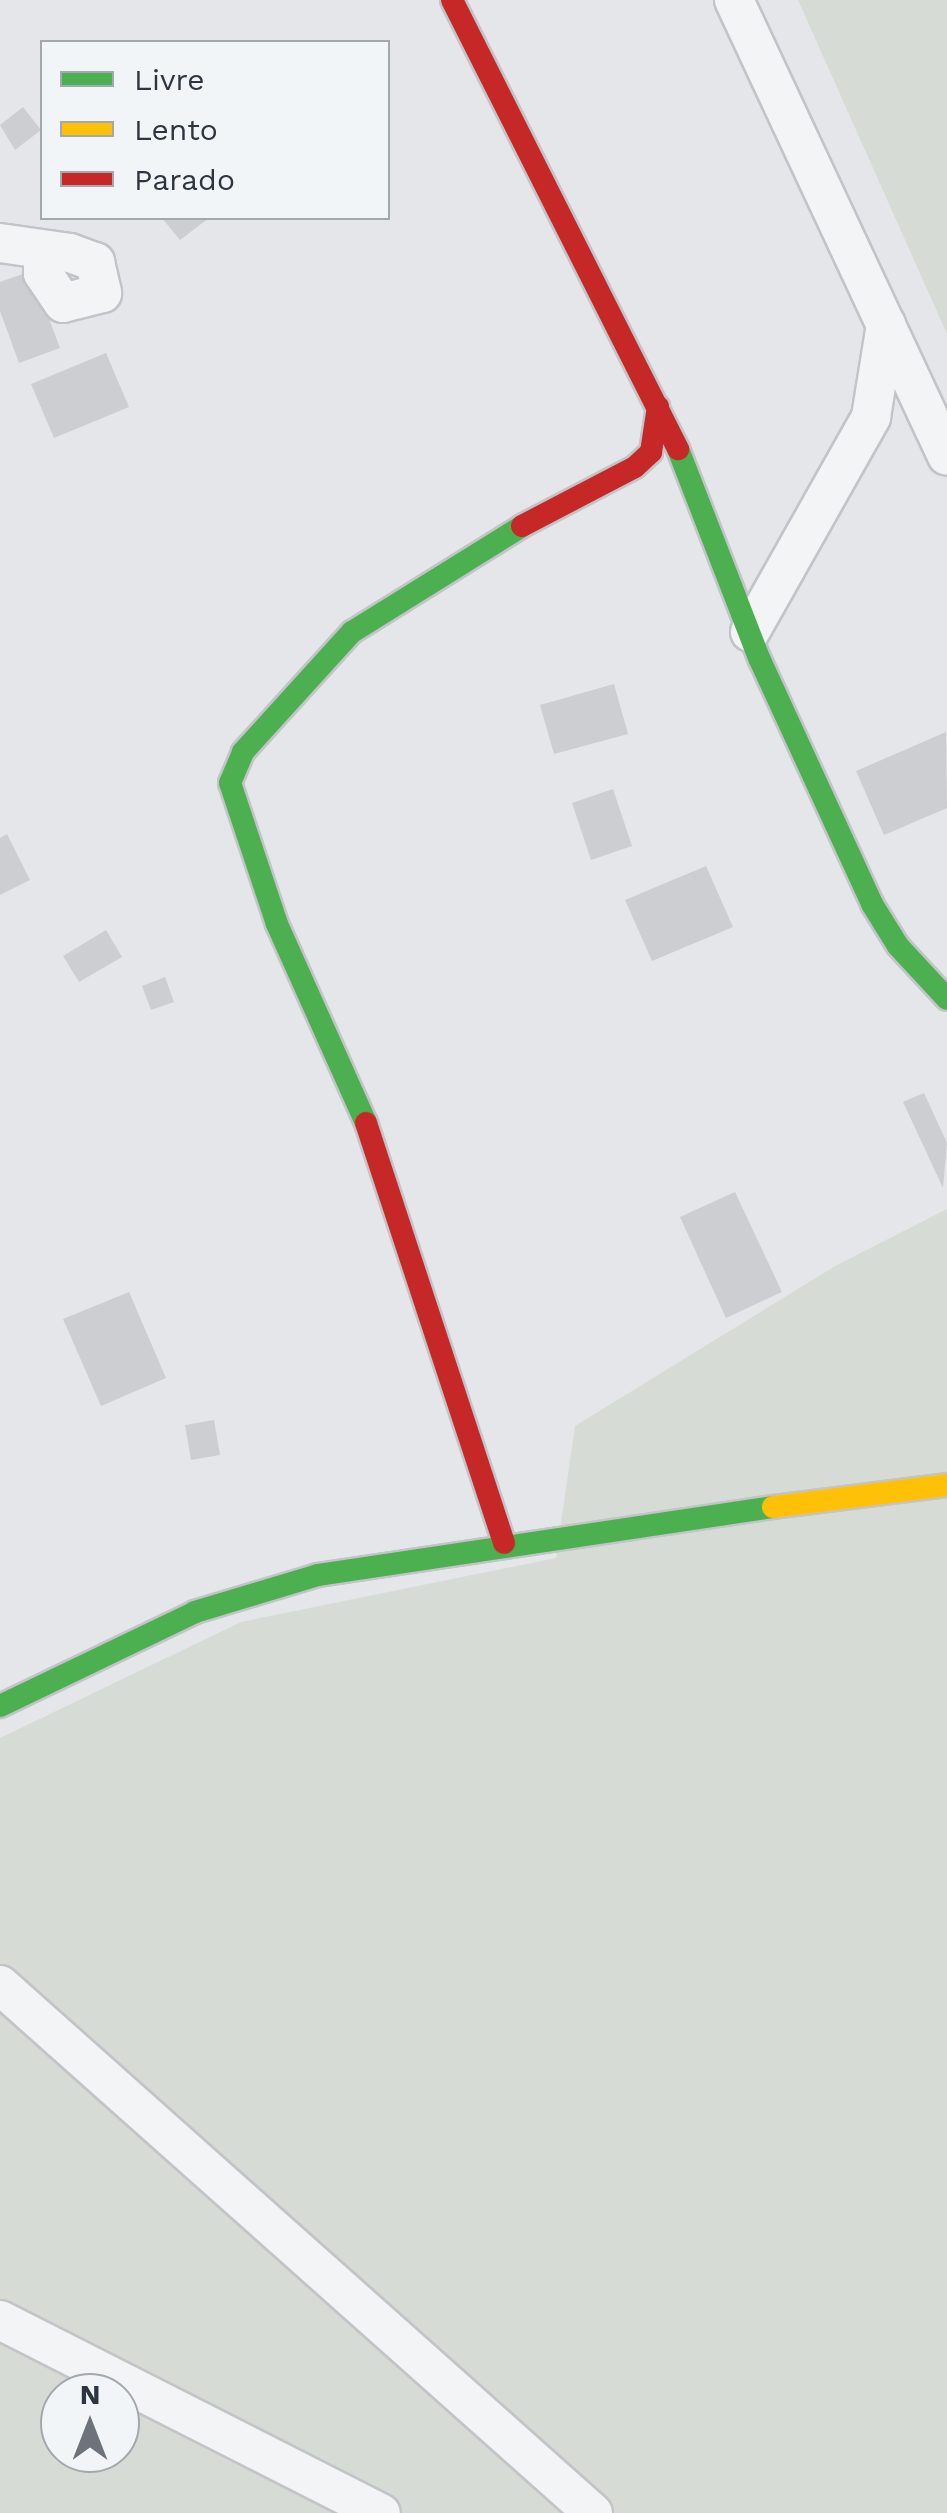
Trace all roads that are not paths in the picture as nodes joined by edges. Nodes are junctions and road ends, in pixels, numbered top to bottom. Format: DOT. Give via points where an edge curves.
graph roads {
  1 [pos="452,0"];
  2 [pos="734,0"];
  3 [pos="0,244"];
  4 [pos="43,251"];
  5 [pos="886,324"];
  6 [pos="658,408"];
  7 [pos="947,456"];
  8 [pos="750,632"];
  9 [pos="947,999"];
  10 [pos="947,1460"];
  11 [pos="931,1487"];
  12 [pos="504,1543"];
  13 [pos="0,1706"];
  14 [pos="0,1985"];
  15 [pos="0,2320"];
  16 [pos="380,2513"];
  17 [pos="593,2513"];
  1 -- 6 [label="street"];
  2 -- 5 [label="street"];
  3 -- 4 [label="street"];
  5 -- 7 [label="street"];
  5 -- 8 [label="street" via="871,417"];
  6 -- 8 [label="street"];
  6 -- 12 [label="street" via="651,452 635,468 507,534 352,632 243,752 230,784 277,924 368,1127"];
  8 -- 9 [label="street" via="872,904 898,946"];
  10 -- 11 [label="street"];
  11 -- 12 [label="street"];
  12 -- 13 [label="street" via="335,1571 249,1594 119,1644"];
  14 -- 17 [label="street"];
  15 -- 16 [label="street"];
}
